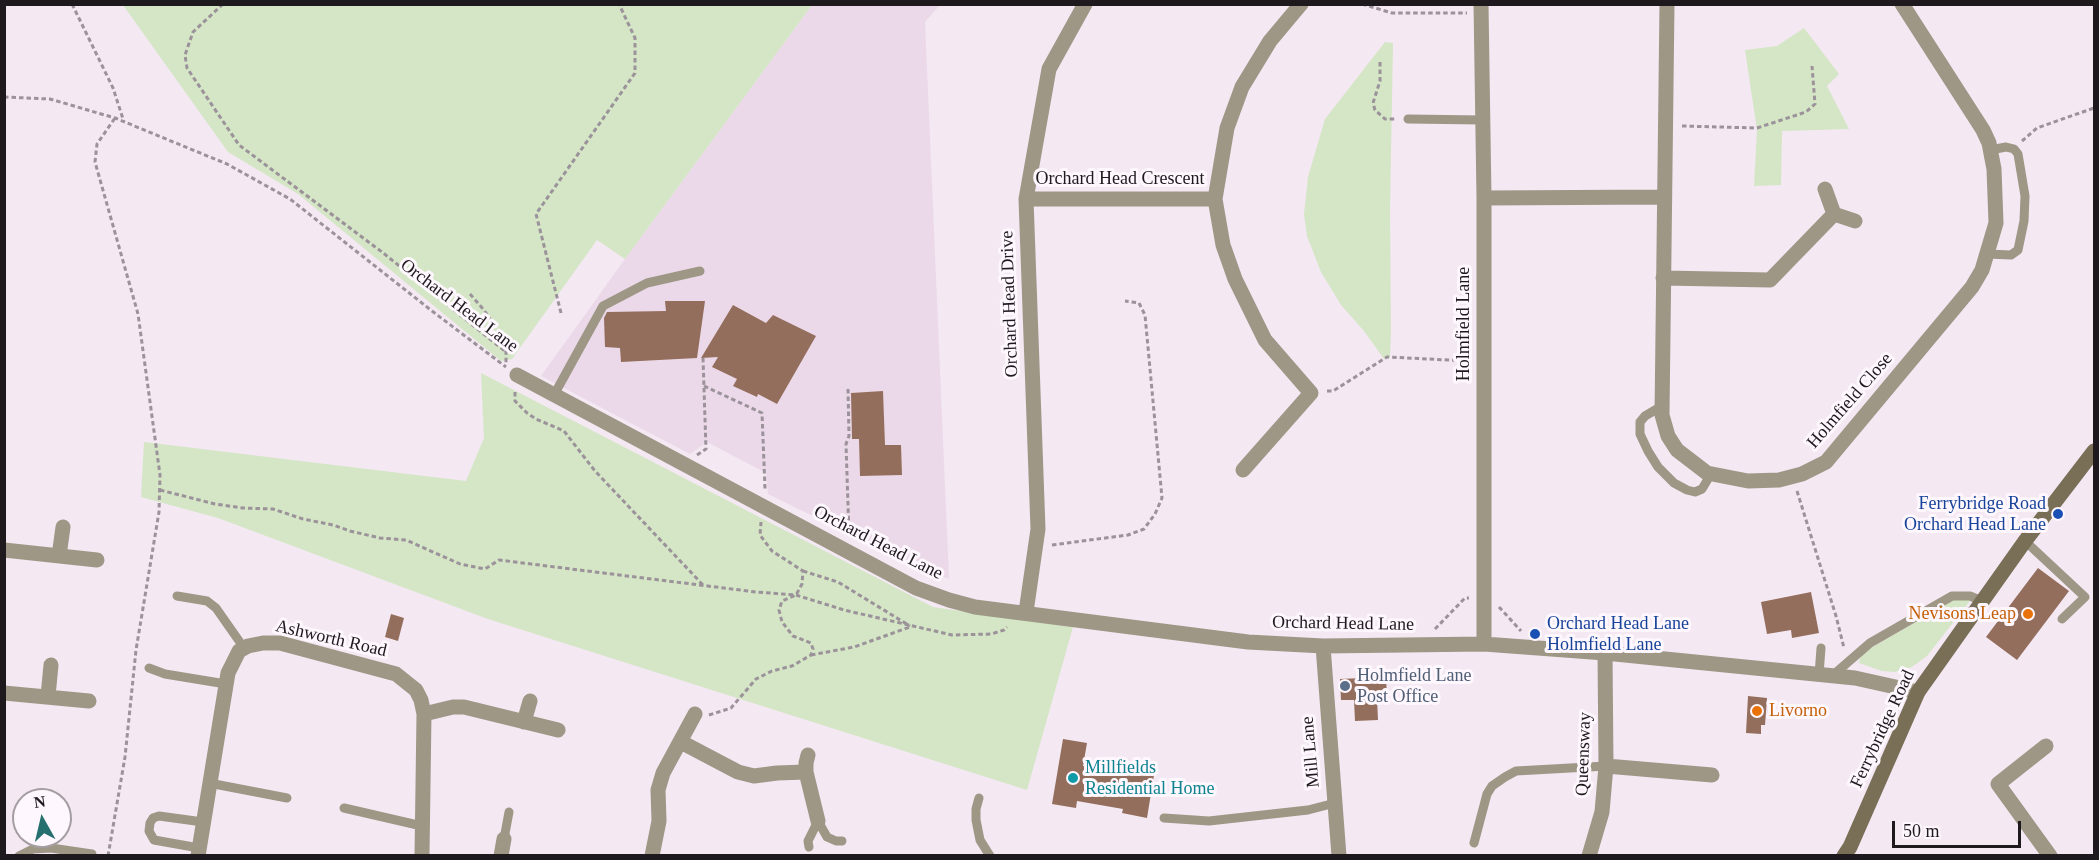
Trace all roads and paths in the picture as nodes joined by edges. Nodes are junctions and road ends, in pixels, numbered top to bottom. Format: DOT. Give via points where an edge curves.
graph roads {
  1 [pos="72,4"];
  2 [pos="223,4"];
  3 [pos="619,4"];
  4 [pos="1084,4"];
  5 [pos="1301,4"];
  6 [pos="1362,4"];
  7 [pos="1667,4"];
  8 [pos="1902,4"];
  9 [pos="1481,9"];
  10 [pos="1380,62"];
  11 [pos="1812,66"];
  12 [pos="4,97"];
  13 [pos="2094,108"];
  14 [pos="115,118"];
  15 [pos="1408,119"];
  16 [pos="1482,120"];
  17 [pos="124,122"];
  18 [pos="1665,125"];
  19 [pos="2014,149"];
  20 [pos="1990,150"];
  21 [pos="1825,189"];
  22 [pos="1664,197"];
  23 [pos="1484,198"];
  24 [pos="1026,199"];
  25 [pos="1215,199"];
  26 [pos="1834,214"];
  27 [pos="1855,221"];
  28 [pos="1987,254"];
  29 [pos="700,271"];
  30 [pos="1663,278"];
  31 [pos="470,294"];
  32 [pos="1125,302"];
  33 [pos="561,313"];
  34 [pos="506,352"];
  35 [pos="703,358"];
  36 [pos="1484,362"];
  37 [pos="512,371"];
  38 [pos="704,386"];
  39 [pos="848,389"];
  40 [pos="1311,393"];
  41 [pos="554,395"];
  42 [pos="1662,406"];
  43 [pos="2094,451"];
  44 [pos="682,464"];
  45 [pos="1243,470"];
  46 [pos="1711,474"];
  47 [pos="1792,476"];
  48 [pos="160,490"];
  49 [pos="765,507"];
  50 [pos="63,527"];
  51 [pos="2025,541"];
  52 [pos="1035,547"];
  53 [pos="4,550"];
  54 [pos="849,552"];
  55 [pos="59,556"];
  56 [pos="97,560"];
  57 [pos="803,571"];
  58 [pos="704,585"];
  59 [pos="796,595"];
  60 [pos="177,596"];
  61 [pos="1982,600"];
  62 [pos="1020,612"];
  63 [pos="2062,619"];
  64 [pos="912,627"];
  65 [pos="1484,644"];
  66 [pos="1323,646"];
  67 [pos="244,648"];
  68 [pos="1821,648"];
  69 [pos="1605,653"];
  70 [pos="811,655"];
  71 [pos="1847,662"];
  72 [pos="51,665"];
  73 [pos="148,668"];
  74 [pos="1826,675"];
  75 [pos="225,684"];
  76 [pos="1918,692"];
  77 [pos="4,693"];
  78 [pos="48,696"];
  79 [pos="89,701"];
  80 [pos="530,701"];
  81 [pos="424,714"];
  82 [pos="695,714"];
  83 [pos="524,722"];
  84 [pos="558,730"];
  85 [pos="681,742"];
  86 [pos="2046,746"];
  87 [pos="808,755"];
  88 [pos="1606,766"];
  89 [pos="806,772"];
  90 [pos="1712,775"];
  91 [pos="209,783"];
  92 [pos="287,798"];
  93 [pos="980,798"];
  94 [pos="1335,802"];
  95 [pos="344,808"];
  96 [pos="509,812"];
  97 [pos="1164,818"];
  98 [pos="818,821"];
  99 [pos="203,822"];
  100 [pos="422,826"];
  101 [pos="504,839"];
  102 [pos="842,841"];
  103 [pos="1474,843"];
  104 [pos="809,847"];
  105 [pos="2046,851"];
  106 [pos="199,852"];
  107 [pos="92,854"];
  108 [pos="19,855"];
  109 [pos="108,855"];
  110 [pos="422,855"];
  111 [pos="501,855"];
  112 [pos="652,855"];
  113 [pos="990,855"];
  114 [pos="1339,855"];
  115 [pos="1589,855"];
  116 [pos="1844,855"];
  117 [pos="2030,855"];
  1 -- 17 [label="path"];
  2 -- 34 [label="path" via="193,32 185,55 187,68 238,145 382,252"];
  3 -- 33 [label="path" via="636,38 635,74 536,214"];
  4 -- 24 [label="street, Orchard Head Drive" via="1049,69"];
  5 -- 25 [label="street, Orchard Head Crescent" via="1269,41 1242,87 1227,128"];
  6 -- 9 [label="path" via="1392,13"];
  7 -- 18 [label="street, Holmfield Close"];
  8 -- 20 [label="street, Holmfield Close" via="1983,130"];
  9 -- 16 [label="street, Holmfield Lane"];
  10 -- 15 [label="path" via="1375,110 1384,119"];
  11 -- 18 [label="path" via="1815,104 1806,112 1757,128"];
  12 -- 14 [label="path, Orchard Head Lane" via="50,99"];
  13 -- 19 [label="path" via="2037,128"];
  14 -- 17 [label="path, Orchard Head Lane"];
  14 -- 48 [label="path" via="97,144 95,162 138,314"];
  15 -- 16 [label="lane"];
  16 -- 23 [label="street, Holmfield Lane"];
  17 -- 37 [label="path, Orchard Head Lane" via="227,164 290,199"];
  18 -- 22 [label="street, Holmfield Close"];
  19 -- 20 [label="lane"];
  19 -- 28 [label="lane" via="2025,196 2018,250 2011,255"];
  20 -- 28 [label="street, Holmfield Close" via="1996,223"];
  21 -- 26 [label="street"];
  22 -- 23 [label="street"];
  22 -- 30 [label="street, Holmfield Close"];
  23 -- 36 [label="street, Holmfield Lane"];
  24 -- 25 [label="street, Orchard Head Crescent"];
  24 -- 52 [label="street, Orchard Head Drive" via="1038,530"];
  25 -- 40 [label="street, Orchard Head Crescent" via="1223,245 1235,279 1265,340"];
  26 -- 27 [label="street"];
  26 -- 30 [label="street" via="1770,280"];
  28 -- 47 [label="street, Holmfield Close" via="1972,286 1826,462"];
  29 -- 41 [label="lane" via="647,283 603,306"];
  30 -- 42 [label="street, Holmfield Close"];
  31 -- 34 [label="path" via="502,337"];
  32 -- 52 [label="path" via="1138,303 1145,315 1162,498 1144,529 1128,535"];
  34 -- 37 [label="path"];
  35 -- 38 [label="path"];
  36 -- 40 [label="path" via="1387,357 1334,391"];
  36 -- 65 [label="street, Holmfield Lane"];
  37 -- 41 [label="street, Orchard Head Lane"];
  37 -- 58 [label="path" via="515,401 520,407 564,431 596,471"];
  38 -- 44 [label="path" via="706,449"];
  38 -- 49 [label="path" via="762,413"];
  39 -- 54 [label="path"];
  40 -- 45 [label="street"];
  41 -- 44 [label="street, Orchard Head Lane"];
  42 -- 46 [label="street, Holmfield Close" via="1668,436 1677,450"];
  42 -- 46 [label="lane" via="1640,423 1640,434 1658,467 1674,483 1695,492 1702,489"];
  43 -- 51 [label="street, Ferrybridge Road"];
  44 -- 49 [label="street, Orchard Head Lane"];
  46 -- 47 [label="street, Holmfield Close" via="1748,481"];
  47 -- 71 [label="path"];
  48 -- 58 [label="path" via="215,504 273,509 370,536 406,540 460,564 485,569 499,560"];
  48 -- 109 [label="path"];
  49 -- 54 [label="street, Orchard Head Lane"];
  49 -- 57 [label="path" via="760,535 772,551"];
  50 -- 55 [label="street"];
  51 -- 61 [label="street, Ferrybridge Road"];
  51 -- 63 [label="lane" via="2085,597"];
  52 -- 62 [label="street, Orchard Head Drive"];
  53 -- 55 [label="street"];
  54 -- 62 [label="street, Orchard Head Lane" via="916,588 949,600"];
  55 -- 56 [label="street"];
  57 -- 59 [label="path"];
  57 -- 64 [label="path" via="838,582"];
  58 -- 59 [label="path"];
  59 -- 64 [label="path"];
  59 -- 70 [label="path" via="782,601 782,622 793,636 811,643"];
  60 -- 67 [label="lane" via="207,601"];
  61 -- 71 [label="lane" via="1952,596"];
  61 -- 76 [label="street, Ferrybridge Road"];
  62 -- 64 [label="path" via="1004,630 991,634 952,635"];
  62 -- 66 [label="street, Orchard Head Lane" via="1248,642"];
  64 -- 70 [label="path" via="854,647"];
  65 -- 66 [label="street, Orchard Head Lane"];
  65 -- 69 [label="street, Orchard Head Lane"];
  66 -- 94 [label="street, Mill Lane"];
  67 -- 75 [label="street" via="233,662"];
  67 -- 81 [label="street, Ashworth Road" via="280,643 396,674 416,690"];
  68 -- 74 [label="lane"];
  69 -- 74 [label="street, Orchard Head Lane"];
  69 -- 88 [label="street, Queensway"];
  70 -- 82 [label="path" via="756,678 731,708 712,715"];
  71 -- 74 [label="lane"];
  72 -- 78 [label="street"];
  73 -- 75 [label="lane"];
  74 -- 76 [label="street, Orchard Head Lane"];
  75 -- 91 [label="street"];
  76 -- 116 [label="street, Ferrybridge Road"];
  77 -- 78 [label="street"];
  78 -- 79 [label="street"];
  80 -- 83 [label="street"];
  81 -- 83 [label="street" via="464,707"];
  81 -- 100 [label="street, Ashworth Road"];
  82 -- 85 [label="street"];
  83 -- 84 [label="street"];
  85 -- 89 [label="street" via="738,772 754,776"];
  85 -- 112 [label="street" via="658,790 659,822"];
  86 -- 105 [label="street" via="1998,784"];
  87 -- 89 [label="street"];
  88 -- 90 [label="street"];
  88 -- 103 [label="lane" via="1516,771 1505,777 1487,794"];
  88 -- 115 [label="street, Queensway" via="1602,812"];
  89 -- 98 [label="street"];
  91 -- 92 [label="lane"];
  91 -- 99 [label="street"];
  93 -- 113 [label="lane" via="976,820 980,840"];
  94 -- 97 [label="lane" via="1308,810 1209,820"];
  94 -- 114 [label="street, Mill Lane"];
  95 -- 100 [label="lane"];
  96 -- 101 [label="lane"];
  98 -- 102 [label="lane" via="827,837"];
  98 -- 104 [label="lane" via="807,841"];
  99 -- 106 [label="street"];
  99 -- 106 [label="lane" via="159,816 150,823 154,840"];
  100 -- 110 [label="street, Ashworth Road"];
  101 -- 111 [label="street"];
  105 -- 117 [label="street"];
  107 -- 108 [label="lane" via="51,848"];
}
